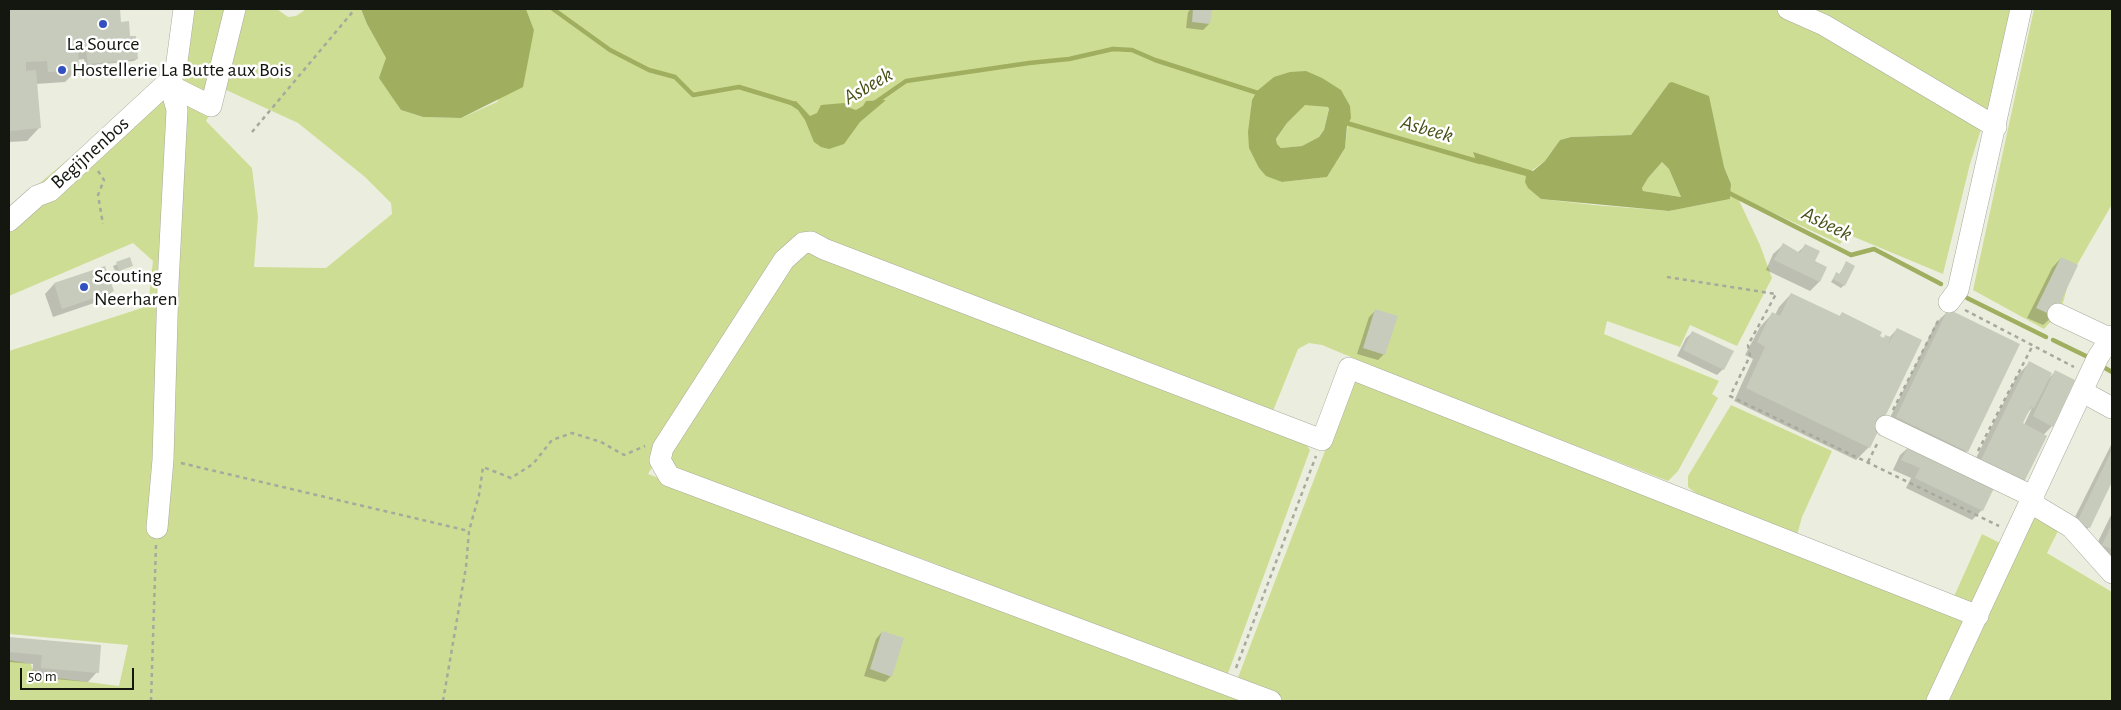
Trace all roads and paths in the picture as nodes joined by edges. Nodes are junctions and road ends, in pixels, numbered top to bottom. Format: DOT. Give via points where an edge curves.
graph roads {
  1 [pos="184,9"];
  2 [pos="235,9"];
  3 [pos="355,9"];
  4 [pos="1788,9"];
  5 [pos="2021,9"];
  6 [pos="1830,17"];
  7 [pos="169,81"];
  8 [pos="1996,128"];
  9 [pos="252,132"];
  10 [pos="87,158"];
  11 [pos="9,221"];
  12 [pos="103,224"];
  13 [pos="1667,277"];
  14 [pos="1949,302"];
  15 [pos="2058,314"];
  16 [pos="2111,339"];
  17 [pos="2033,345"];
  18 [pos="2087,384"];
  19 [pos="2112,408"];
  20 [pos="1886,426"];
  21 [pos="1322,440"];
  22 [pos="649,444"];
  23 [pos="163,460"];
  24 [pos="1868,462"];
  25 [pos="1970,466"];
  26 [pos="2032,500"];
  27 [pos="157,528"];
  28 [pos="469,531"];
  29 [pos="2016,534"];
  30 [pos="2112,573"];
  31 [pos="1978,616"];
  32 [pos="1230,686"];
  33 [pos="151,701"];
  34 [pos="443,701"];
  35 [pos="1271,701"];
  36 [pos="1937,701"];
  1 -- 7 [label="street" via="176,69"];
  2 -- 7 [label="street" via="211,106 177,89"];
  3 -- 9 [label="path"];
  4 -- 6 [label="street"];
  5 -- 8 [label="street"];
  6 -- 8 [label="street"];
  7 -- 10 [label="street, Begijnenbos"];
  7 -- 23 [label="street" via="177,110"];
  8 -- 14 [label="street" via="1958,290"];
  10 -- 11 [label="street, Begijnenbos"];
  10 -- 12 [label="path" via="104,180 98,195"];
  13 -- 24 [label="path" via="1776,294 1748,345 1750,356 1730,396"];
  14 -- 17 [label="path"];
  14 -- 20 [label="path"];
  15 -- 16 [label="street"];
  16 -- 18 [label="street" via="2098,357"];
  17 -- 18 [label="path"];
  17 -- 25 [label="path"];
  18 -- 19 [label="street"];
  18 -- 26 [label="street"];
  20 -- 24 [label="path"];
  20 -- 25 [label="street"];
  21 -- 31 [label="street" via="1349,368"];
  21 -- 32 [label="path"];
  21 -- 32 [label="street" via="810,242 803,243 784,260 663,448 660,460 669,476"];
  22 -- 28 [label="path" via="624,456 601,442 572,433 552,440 533,464 511,478 483,467"];
  23 -- 27 [label="street"];
  23 -- 28 [label="path" via="196,465"];
  24 -- 29 [label="path"];
  25 -- 26 [label="street"];
  26 -- 29 [label="street"];
  26 -- 30 [label="street" via="2071,528"];
  27 -- 33 [label="path"];
  28 -- 34 [label="path"];
  29 -- 31 [label="street"];
  31 -- 36 [label="street"];
  32 -- 35 [label="street"];
}
